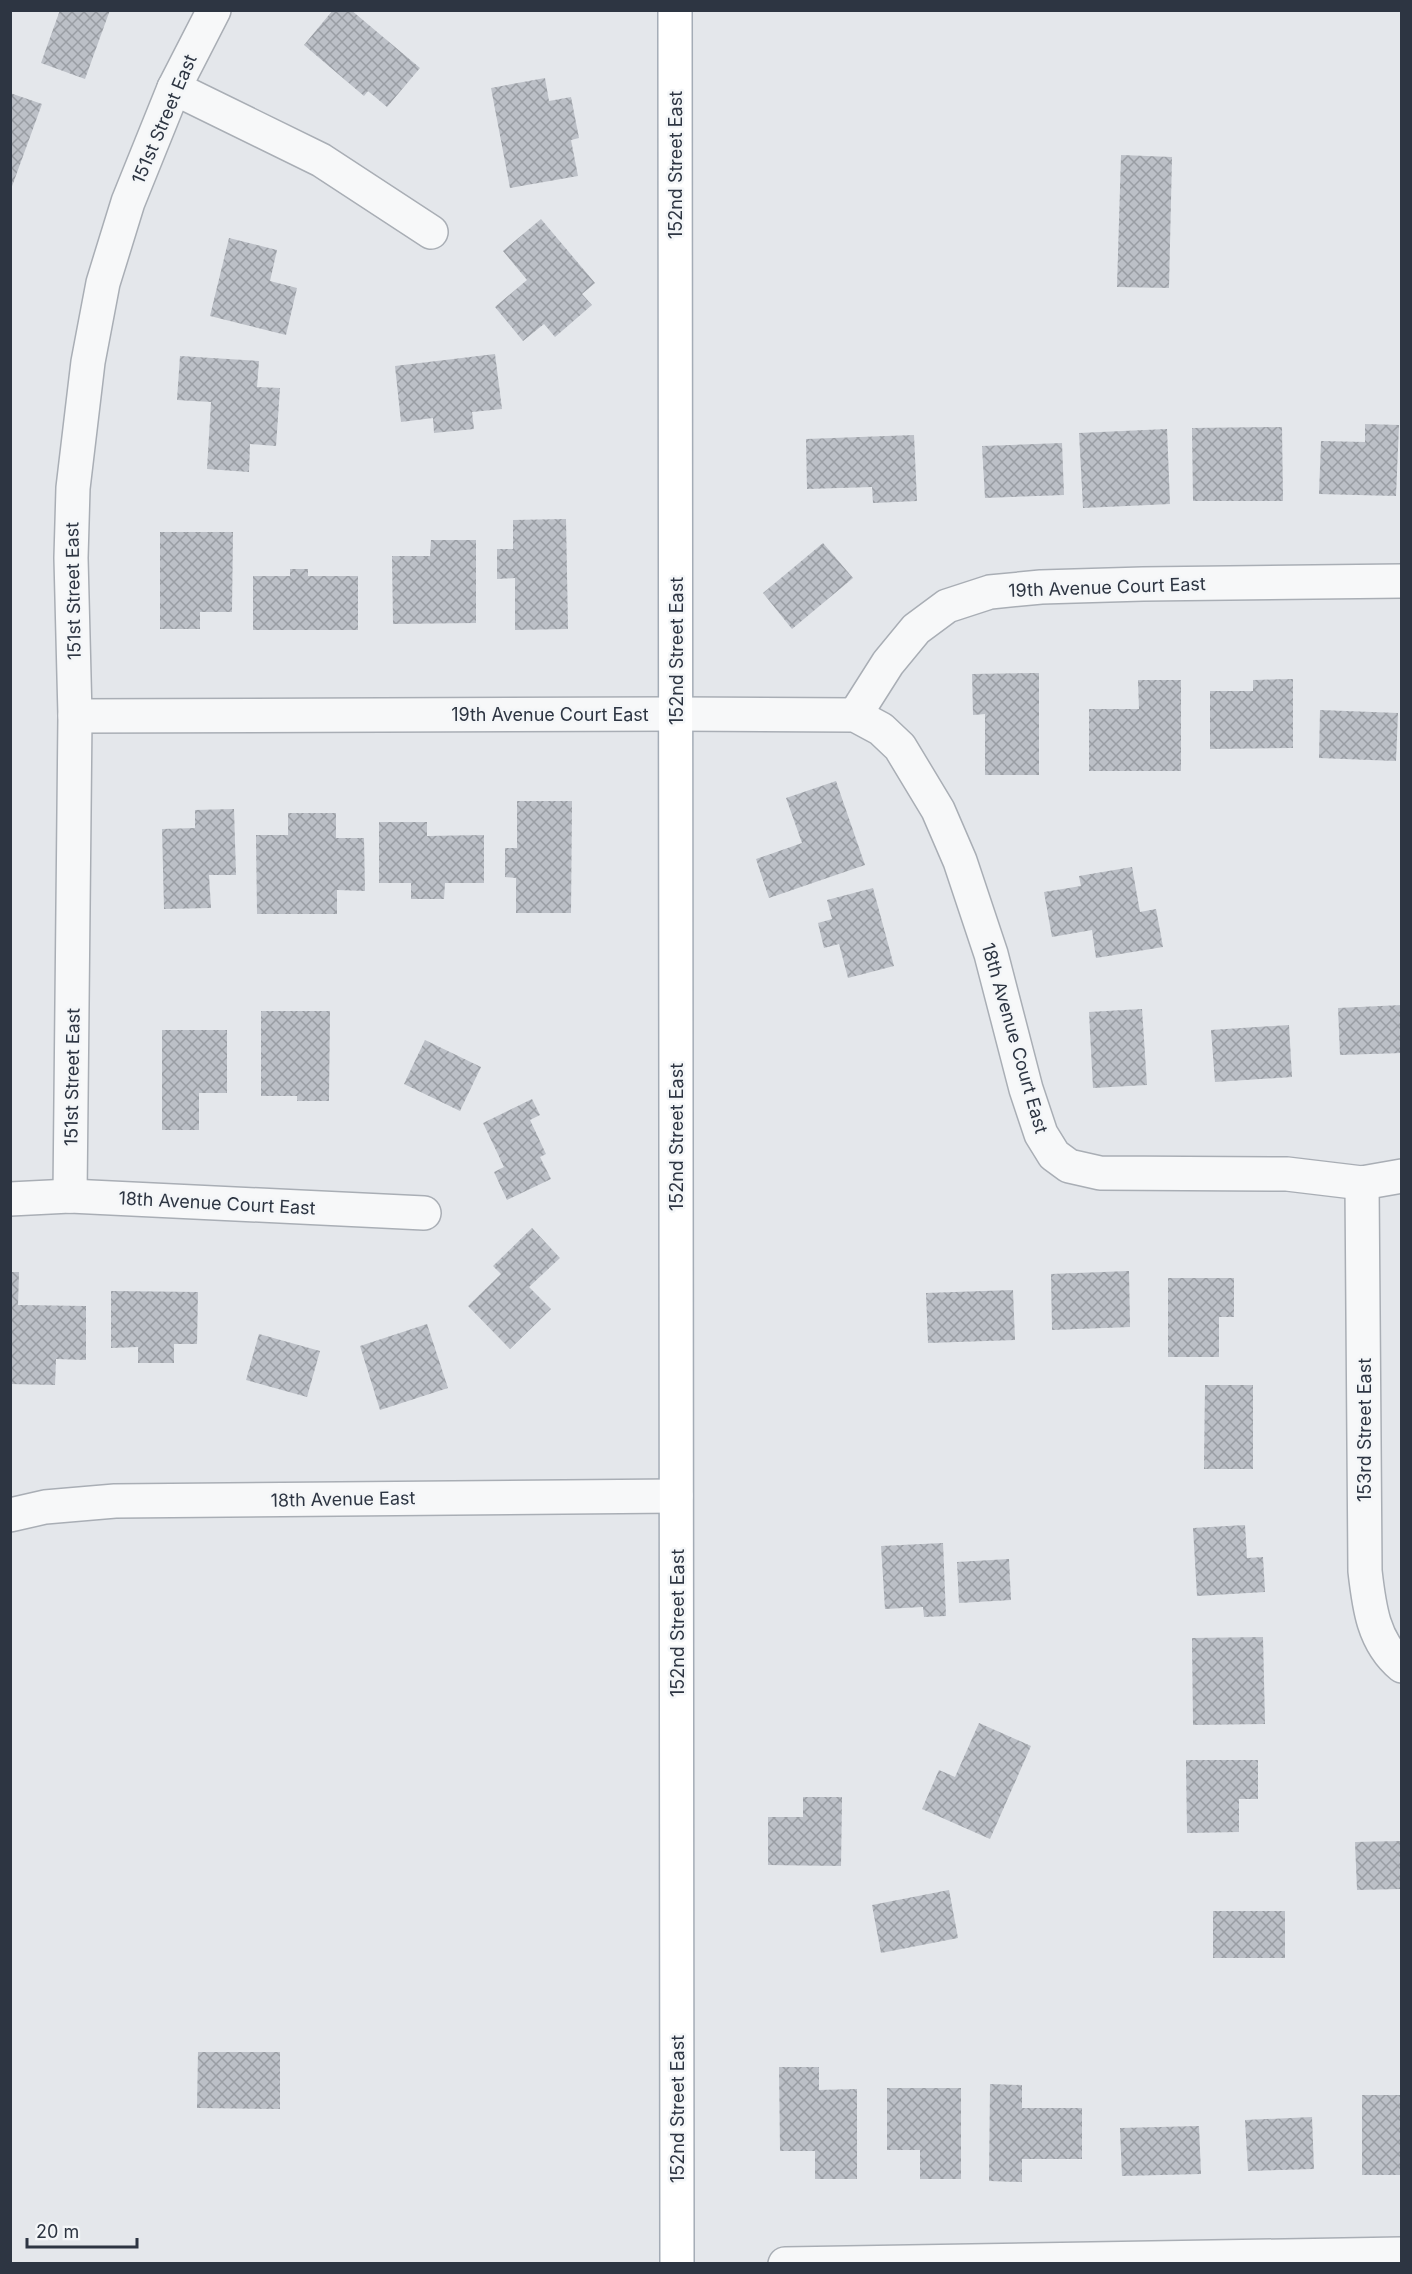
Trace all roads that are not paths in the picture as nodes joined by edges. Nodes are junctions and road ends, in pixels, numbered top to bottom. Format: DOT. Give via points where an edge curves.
graph roads {
  1 [pos="214,10"];
  2 [pos="675,10"];
  3 [pos="174,88"];
  4 [pos="431,232"];
  5 [pos="1401,581"];
  6 [pos="676,714"];
  7 [pos="855,715"];
  8 [pos="75,716"];
  9 [pos="1401,1176"];
  10 [pos="1362,1183"];
  11 [pos="70,1196"];
  12 [pos="10,1199"];
  13 [pos="424,1213"];
  14 [pos="676,1496"];
  15 [pos="10,1515"];
  16 [pos="1401,1666"];
  17 [pos="1401,2254"];
  18 [pos="677,2264"];
  19 [pos="785,2264"];
  1 -- 3 [label="street, 151st Street East"];
  2 -- 6 [label="main road, 152nd Street East"];
  3 -- 4 [label="street" via="321,160"];
  3 -- 8 [label="street, 151st Street East" via="128,202 103,283 88,362 73,488"];
  5 -- 7 [label="street, 19th Avenue Court East" via="1131,584 990,592 947,606 916,629 888,663"];
  6 -- 7 [label="street, 19th Avenue Court East"];
  6 -- 8 [label="street, 19th Avenue Court East"];
  6 -- 14 [label="main road, 152nd Street East"];
  7 -- 10 [label="street, 18th Avenue Court East" via="881,729 900,747 938,810 960,861 991,954 1041,1134 1054,1155 1069,1166 1100,1173 1287,1174"];
  8 -- 11 [label="street, 151st Street East"];
  9 -- 10 [label="street, 18th Avenue Court East"];
  10 -- 16 [label="street, 153rd Street East" via="1365,1572 1375,1628 1390,1656"];
  11 -- 12 [label="street, 18th Avenue Court East"];
  11 -- 13 [label="street, 18th Avenue Court East"];
  14 -- 15 [label="street, 18th Avenue East" via="115,1501 45,1507"];
  14 -- 18 [label="main road, 152nd Street East"];
  17 -- 19 [label="street"];
}
